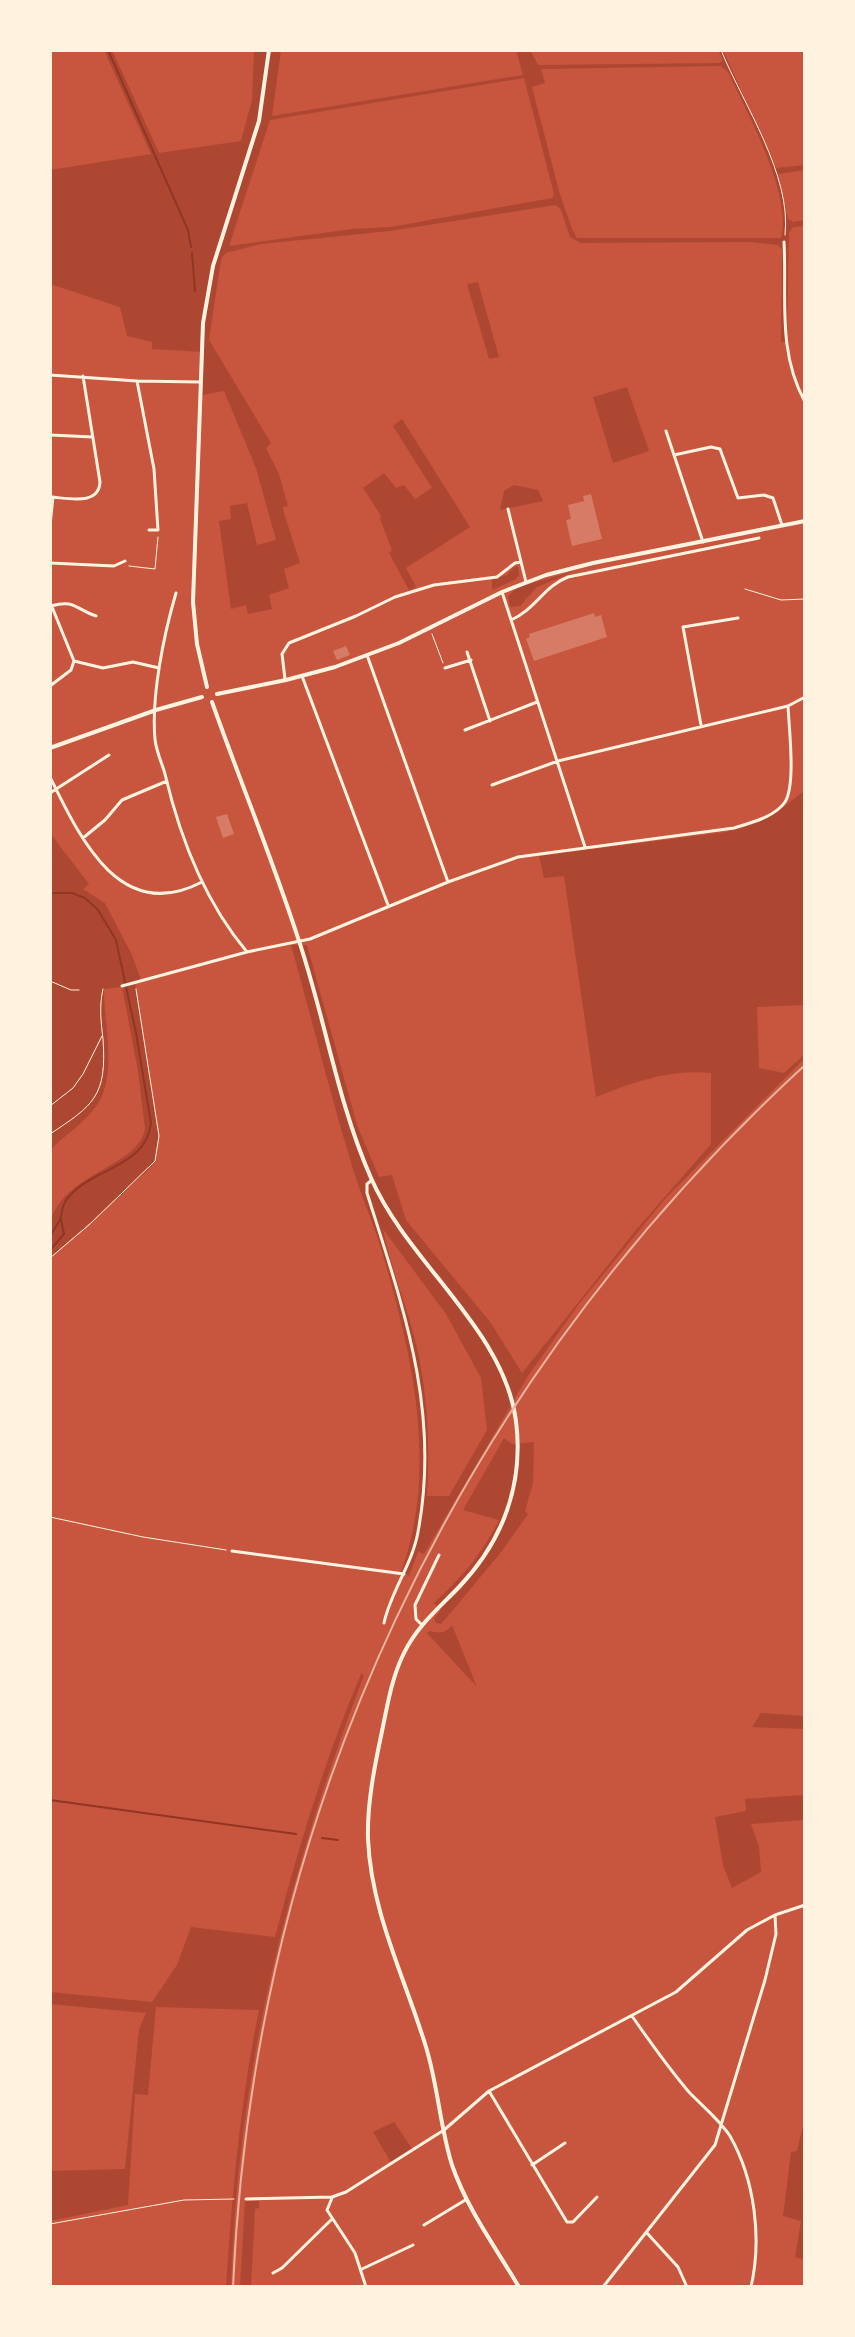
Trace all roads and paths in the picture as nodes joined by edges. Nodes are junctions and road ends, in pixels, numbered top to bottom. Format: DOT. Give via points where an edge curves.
graph roads {
  1 [pos="269,50"];
  2 [pos="721,50"];
  3 [pos="784,242"];
  4 [pos="50,375"];
  5 [pos="83,376"];
  6 [pos="137,381"];
  7 [pos="199,382"];
  8 [pos="805,402"];
  9 [pos="666,431"];
  10 [pos="50,435"];
  11 [pos="93,437"];
  12 [pos="674,455"];
  13 [pos="51,497"];
  14 [pos="508,509"];
  15 [pos="805,521"];
  16 [pos="50,525"];
  17 [pos="782,525"];
  18 [pos="149,530"];
  19 [pos="158,530"];
  20 [pos="759,538"];
  21 [pos="734,539"];
  22 [pos="703,542"];
  23 [pos="125,561"];
  24 [pos="521,562"];
  25 [pos="50,563"];
  26 [pos="526,582"];
  27 [pos="745,589"];
  28 [pos="502,592"];
  29 [pos="176,593"];
  30 [pos="805,599"];
  31 [pos="51,604"];
  32 [pos="96,616"];
  33 [pos="738,618"];
  34 [pos="511,620"];
  35 [pos="429,628"];
  36 [pos="467,652"];
  37 [pos="367,654"];
  38 [pos="471,660"];
  39 [pos="74,661"];
  40 [pos="445,668"];
  41 [pos="160,669"];
  42 [pos="302,676"];
  43 [pos="286,680"];
  44 [pos="50,686"];
  45 [pos="207,687"];
  46 [pos="217,694"];
  47 [pos="202,697"];
  48 [pos="805,697"];
  49 [pos="212,702"];
  50 [pos="537,702"];
  51 [pos="788,706"];
  52 [pos="156,710"];
  53 [pos="490,721"];
  54 [pos="701,725"];
  55 [pos="465,730"];
  56 [pos="50,748"];
  57 [pos="109,755"];
  58 [pos="558,761"];
  59 [pos="50,777"];
  60 [pos="167,781"];
  61 [pos="492,785"];
  62 [pos="57,790"];
  63 [pos="50,793"];
  64 [pos="83,838"];
  65 [pos="585,847"];
  66 [pos="202,882"];
  67 [pos="448,882"];
  68 [pos="389,906"];
  69 [pos="299,940"];
  70 [pos="247,952"];
  71 [pos="50,981"];
  72 [pos="135,983"];
  73 [pos="122,986"];
  74 [pos="103,989"];
  75 [pos="79,990"];
  76 [pos="103,1036"];
  77 [pos="50,1106"];
  78 [pos="50,1134"];
  79 [pos="372,1180"];
  80 [pos="50,1258"];
  81 [pos="50,1517"];
  82 [pos="232,1551"];
  83 [pos="439,1555"];
  84 [pos="404,1574"];
  85 [pos="384,1623"];
  86 [pos="422,1625"];
  87 [pos="805,1905"];
  88 [pos="775,1915"];
  89 [pos="632,2016"];
  90 [pos="489,2091"];
  91 [pos="722,2125"];
  92 [pos="444,2130"];
  93 [pos="565,2143"];
  94 [pos="532,2165"];
  95 [pos="332,2197"];
  96 [pos="597,2197"];
  97 [pos="234,2199"];
  98 [pos="246,2199"];
  99 [pos="467,2199"];
  100 [pos="331,2220"];
  101 [pos="50,2224"];
  102 [pos="424,2225"];
  103 [pos="647,2232"];
  104 [pos="413,2245"];
  105 [pos="280,2269"];
  106 [pos="362,2269"];
  107 [pos="273,2273"];
  108 [pos="285,2275"];
  109 [pos="366,2287"];
  110 [pos="519,2287"];
  111 [pos="603,2287"];
  112 [pos="687,2287"];
  113 [pos="751,2287"];
  1 -- 7 [label="main road" via="259,121 213,266"];
  2 -- 3 [label="path" via="775,171 786,224"];
  3 -- 8 [label="street" via="785,341"];
  4 -- 5 [label="street"];
  5 -- 6 [label="street"];
  5 -- 11 [label="street"];
  6 -- 7 [label="street"];
  6 -- 19 [label="street" via="154,469"];
  7 -- 45 [label="main road" via="193,602"];
  9 -- 12 [label="street"];
  10 -- 11 [label="street"];
  11 -- 13 [label="street" via="99,493 85,499"];
  12 -- 17 [label="street" via="720,449 738,498 773,498"];
  12 -- 22 [label="street"];
  13 -- 16 [label="street"];
  14 -- 24 [label="street"];
  15 -- 17 [label="main road"];
  17 -- 21 [label="main road"];
  18 -- 19 [label="street"];
  19 -- 23 [label="path" via="155,569"];
  20 -- 21 [label="street"];
  21 -- 22 [label="main road"];
  21 -- 34 [label="street" via="568,577"];
  22 -- 26 [label="main road"];
  23 -- 25 [label="street" via="114,566"];
  24 -- 26 [label="street"];
  24 -- 43 [label="street" via="497,577 434,585 395,597 289,643 282,654"];
  26 -- 28 [label="main road"];
  27 -- 30 [label="lane" via="781,600"];
  28 -- 34 [label="street"];
  28 -- 35 [label="main road"];
  29 -- 41 [label="street"];
  31 -- 32 [label="street" via="74,603"];
  31 -- 39 [label="street"];
  33 -- 54 [label="street" via="683,627"];
  34 -- 50 [label="street"];
  35 -- 37 [label="main road"];
  35 -- 40 [label="path"];
  36 -- 38 [label="street"];
  37 -- 42 [label="main road"];
  37 -- 67 [label="street"];
  38 -- 40 [label="street"];
  38 -- 53 [label="street"];
  39 -- 41 [label="street" via="103,668 133,662"];
  39 -- 44 [label="street" via="71,670"];
  41 -- 52 [label="street"];
  42 -- 43 [label="main road"];
  42 -- 68 [label="street"];
  43 -- 46 [label="main road"];
  45 -- 46 [label="main road"];
  45 -- 47 [label="main road"];
  46 -- 49 [label="main road"];
  47 -- 49 [label="main road"];
  47 -- 52 [label="main road"];
  48 -- 51 [label="street"];
  49 -- 69 [label="main road"];
  50 -- 53 [label="street"];
  50 -- 58 [label="street"];
  51 -- 54 [label="street"];
  51 -- 65 [label="street" via="788,792 774,811 734,828"];
  52 -- 56 [label="main road"];
  52 -- 60 [label="street" via="155,745"];
  53 -- 55 [label="street"];
  54 -- 58 [label="street"];
  57 -- 62 [label="street"];
  58 -- 61 [label="street"];
  58 -- 65 [label="street"];
  59 -- 62 [label="street"];
  60 -- 64 [label="street" via="122,800"];
  60 -- 66 [label="street"];
  62 -- 63 [label="street"];
  62 -- 64 [label="street"];
  64 -- 66 [label="street" via="107,869 137,890 168,895"];
  65 -- 67 [label="street" via="518,857"];
  66 -- 70 [label="street"];
  67 -- 68 [label="street"];
  68 -- 69 [label="street"];
  69 -- 70 [label="street"];
  69 -- 79 [label="main road"];
  70 -- 72 [label="street"];
  71 -- 75 [label="path"];
  72 -- 73 [label="street"];
  72 -- 80 [label="path" via="159,1148 155,1161"];
  74 -- 76 [label="path"];
  76 -- 77 [label="path" via="73,1088"];
  76 -- 78 [label="path" via="94,1101"];
  79 -- 84 [label="street" via="367,1193 405,1321 425,1416 422,1507"];
  79 -- 86 [label="main road" via="400,1232 481,1336 506,1381 515,1415 516,1477 504,1521 476,1568"];
  81 -- 82 [label="path"];
  82 -- 84 [label="street"];
  83 -- 86 [label="street" via="415,1605"];
  84 -- 85 [label="street"];
  86 -- 92 [label="main road" via="402,1657 391,1691 374,1772 368,1837 380,1909 429,2058"];
  87 -- 88 [label="street"];
  88 -- 89 [label="street" via="747,1930 676,1992"];
  88 -- 91 [label="street" via="765,1980"];
  89 -- 90 [label="street"];
  89 -- 91 [label="street" via="668,2066"];
  90 -- 92 [label="street"];
  90 -- 94 [label="street"];
  91 -- 103 [label="street" via="702,2164"];
  91 -- 113 [label="street" via="746,2177 756,2225"];
  92 -- 95 [label="street"];
  92 -- 99 [label="main road"];
  93 -- 94 [label="street"];
  94 -- 96 [label="street" via="570,2224"];
  95 -- 98 [label="street"];
  95 -- 100 [label="street" via="327,2210"];
  97 -- 101 [label="lane" via="184,2200"];
  99 -- 102 [label="street"];
  99 -- 110 [label="main road"];
  100 -- 105 [label="street"];
  100 -- 106 [label="street"];
  103 -- 111 [label="street"];
  103 -- 112 [label="street" via="678,2267"];
  104 -- 106 [label="street"];
  105 -- 107 [label="street"];
  105 -- 108 [label="street"];
  106 -- 109 [label="street"];
}
